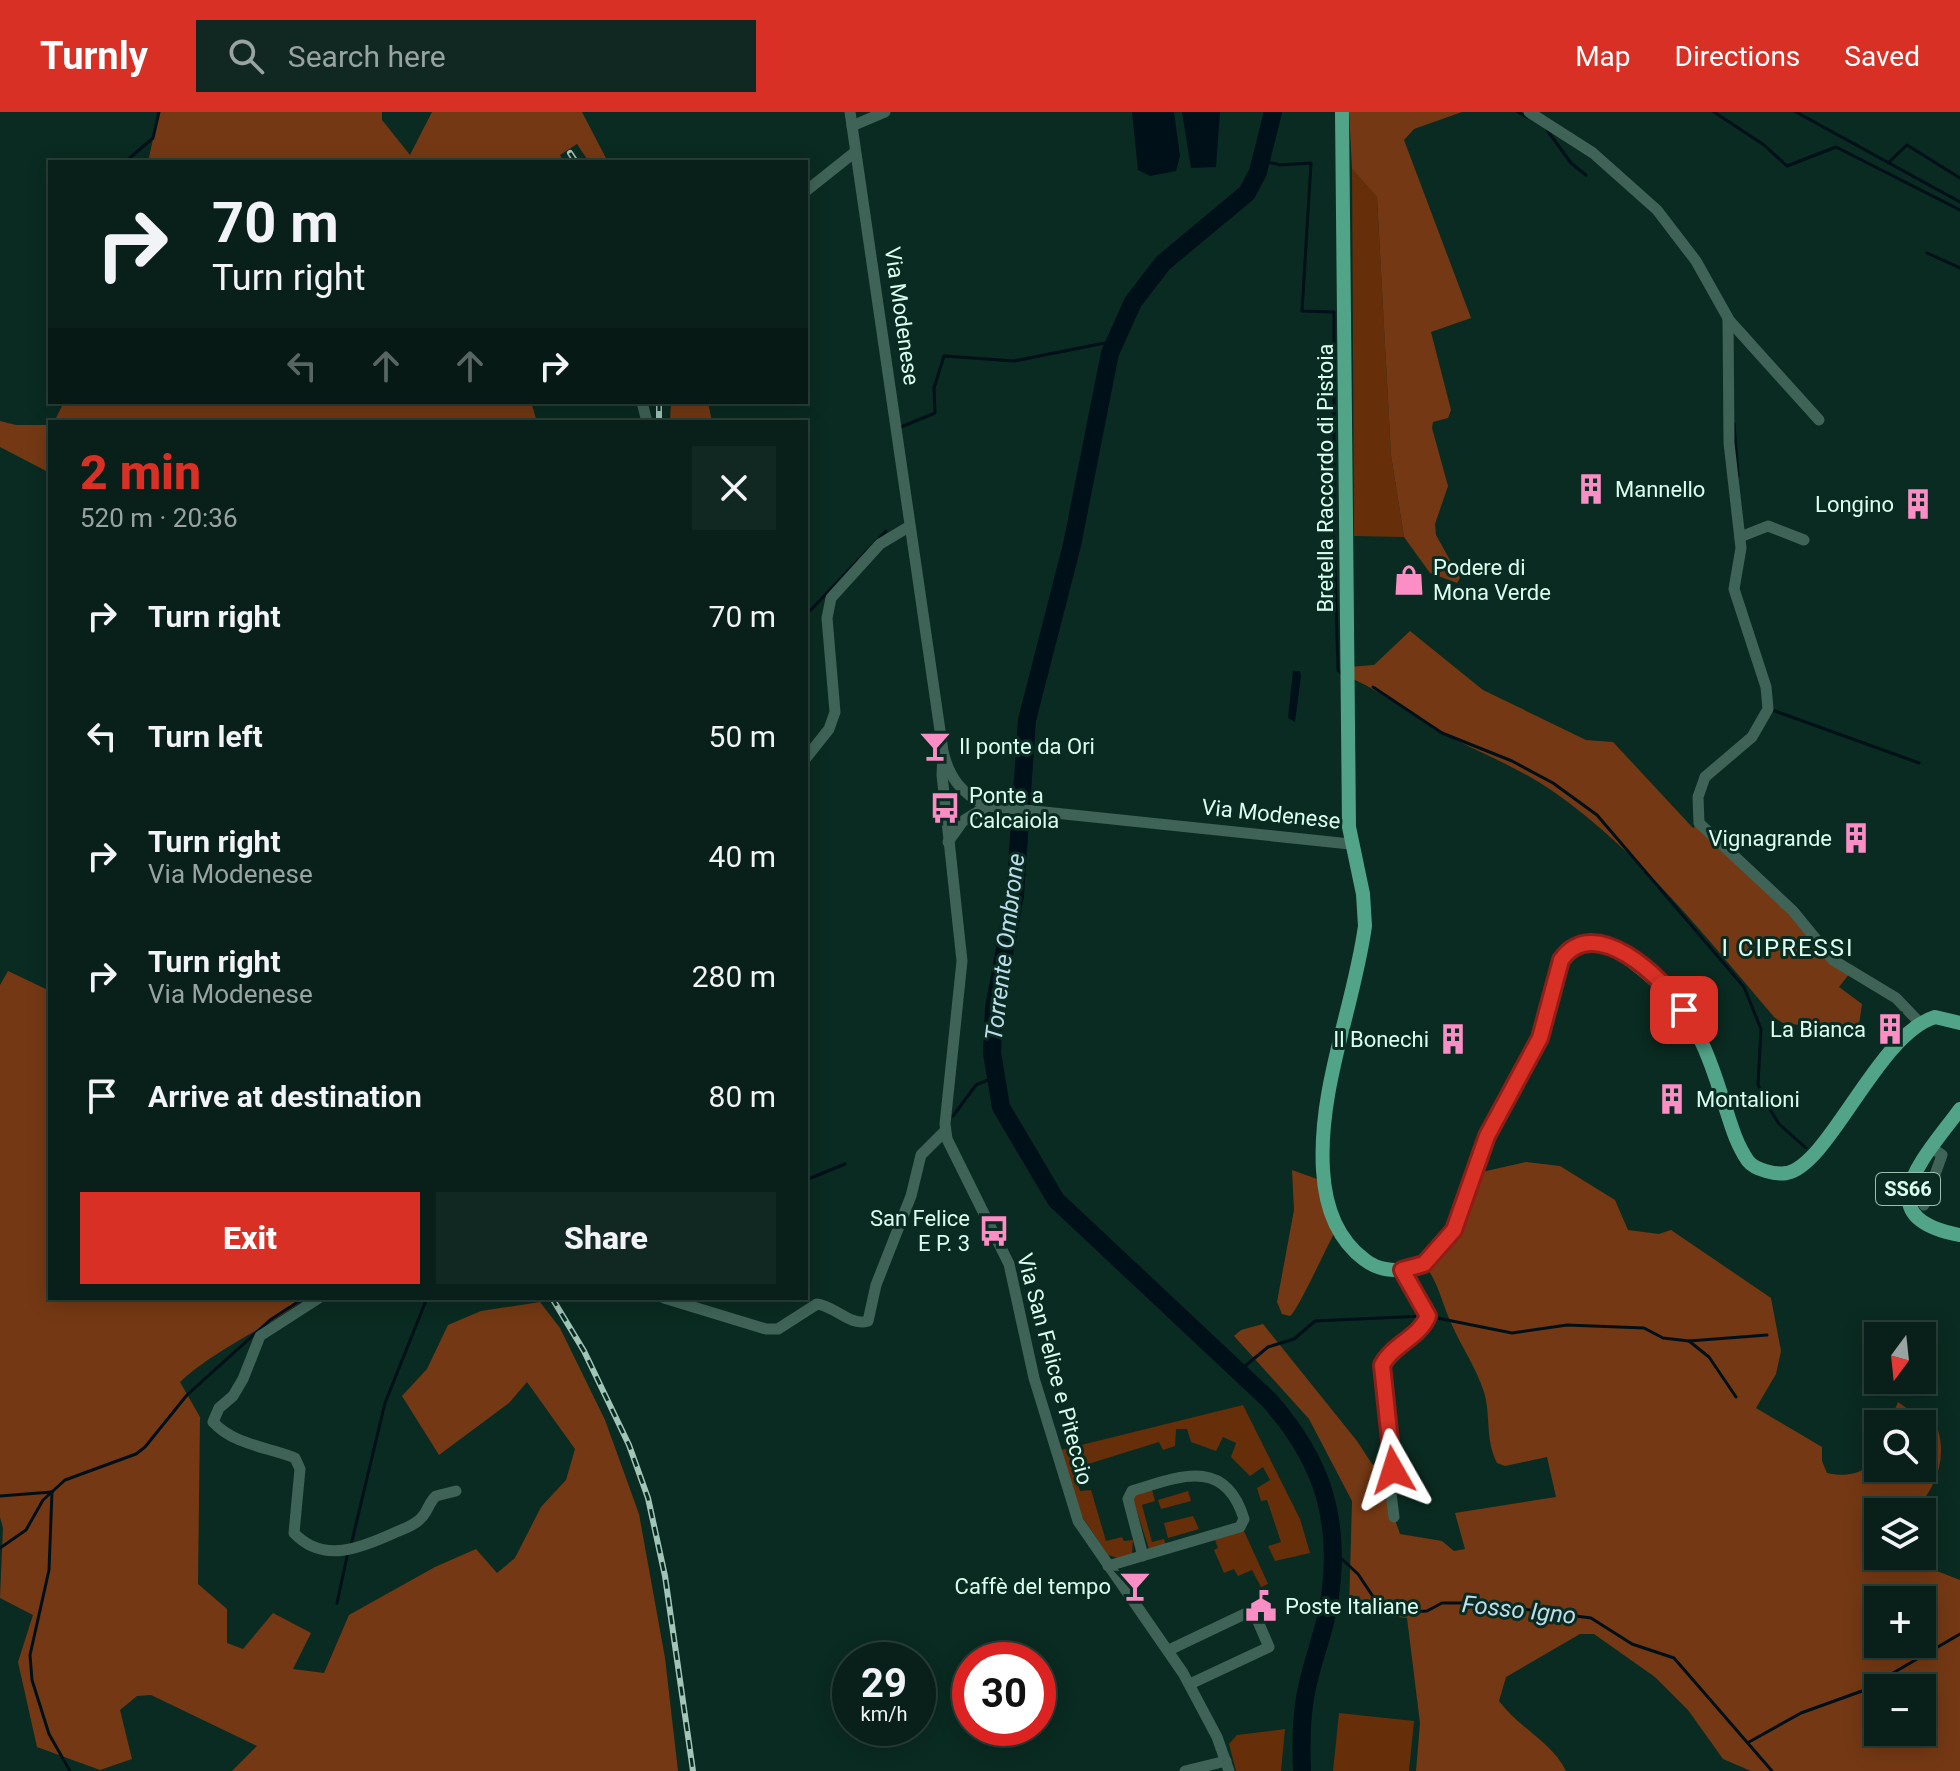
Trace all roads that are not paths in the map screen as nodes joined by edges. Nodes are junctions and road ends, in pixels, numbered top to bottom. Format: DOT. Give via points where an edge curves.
graph roads {
  1 [pos="850,112"];
  2 [pos="885,112"];
  3 [pos="1342,112"];
  4 [pos="1529,112"];
  5 [pos="852,126"];
  6 [pos="855,152"];
  7 [pos="808,189"];
  8 [pos="1728,318"];
  9 [pos="1819,420"];
  10 [pos="910,526"];
  11 [pos="1740,537"];
  12 [pos="1804,540"];
  13 [pos="808,755"];
  14 [pos="943,755"];
  15 [pos="994,806"];
  16 [pos="948,842"];
  17 [pos="1350,844"];
  18 [pos="1920,1023"];
  19 [pos="1960,1023"];
  20 [pos="1960,1109"];
  21 [pos="945,1131"];
  22 [pos="1931,1147"];
  23 [pos="1924,1205"];
  24 [pos="1960,1235"];
  25 [pos="1402,1270"];
  26 [pos="316,1300"];
  27 [pos="671,1300"];
  28 [pos="456,1491"];
  29 [pos="1394,1517"];
  30 [pos="1143,1556"];
  31 [pos="1108,1566"];
  32 [pos="1169,1650"];
  33 [pos="1190,1684"];
  34 [pos="1228,1766"];
  35 [pos="1185,1771"];
  1 -- 5 [label="street, Via Modenese"];
  2 -- 5 [label="street"];
  3 -- 17 [label="main road, Bretella Raccordo di Pistoia"];
  4 -- 8 [label="street" via="1593,153 1640,193 1696,261"];
  5 -- 6 [label="street, Via Modenese"];
  6 -- 7 [label="street"];
  6 -- 10 [label="street, Via Modenese"];
  8 -- 9 [label="street"];
  8 -- 11 [label="street" via="1729,443"];
  10 -- 13 [label="street" via="880,544 831,598 827,618 835,712"];
  10 -- 14 [label="street, Via Modenese"];
  11 -- 12 [label="street" via="1768,526"];
  11 -- 18 [label="street" via="1735,594 1766,687 1768,709 1752,737 1705,777 1698,797 1699,823 1793,911 1833,960 1896,998"];
  14 -- 15 [label="street" via="959,788"];
  14 -- 16 [label="street"];
  15 -- 16 [label="street" via="963,821"];
  15 -- 17 [label="street, Via Modenese"];
  16 -- 21 [label="street" via="962,961"];
  17 -- 25 [label="main road, Via Modenese" via="1365,926 1327,1105 1324,1185 1332,1217 1352,1249 1367,1262"];
  18 -- 19 [label="main road" via="1935,1017"];
  18 -- 25 [label="main road" via="1894,1047 1810,1159 1788,1173 1769,1172 1751,1165 1738,1144 1708,1052 1673,994 1615,949 1599,941 1582,941 1561,960 1540,1038 1487,1136 1454,1230 1424,1264"];
  20 -- 22 [label="main road, SS66"];
  21 -- 27 [label="street" via="921,1155 876,1285 872,1316 865,1323 817,1304 778,1329 766,1329"];
  21 -- 31 [label="street, Via San Felice e Piteccio" via="1009,1264 1034,1378 1072,1507"];
  22 -- 23 [label="street" via="1942,1155"];
  22 -- 24 [label="main road, SS66" via="1909,1180 1909,1201 1924,1226"];
  25 -- 29 [label="street" via="1428,1316 1423,1328 1389,1351 1382,1365"];
  26 -- 28 [label="street" via="260,1336 243,1379 213,1422 234,1437 295,1458 300,1469 294,1533 304,1543 330,1551 361,1548 423,1517 436,1496"];
  30 -- 30 [label="street" via="1240,1527 1244,1519 1234,1494 1221,1483 1194,1474 1132,1491 1128,1499"];
  30 -- 31 [label="street"];
  31 -- 32 [label="street, Via San Felice e Piteccio"];
  32 -- 33 [label="street, Via San Felice e Piteccio"];
  32 -- 33 [label="street" via="1253,1610 1269,1647"];
  33 -- 34 [label="street, Via San Felice e Piteccio"];
  34 -- 35 [label="street"];
}
